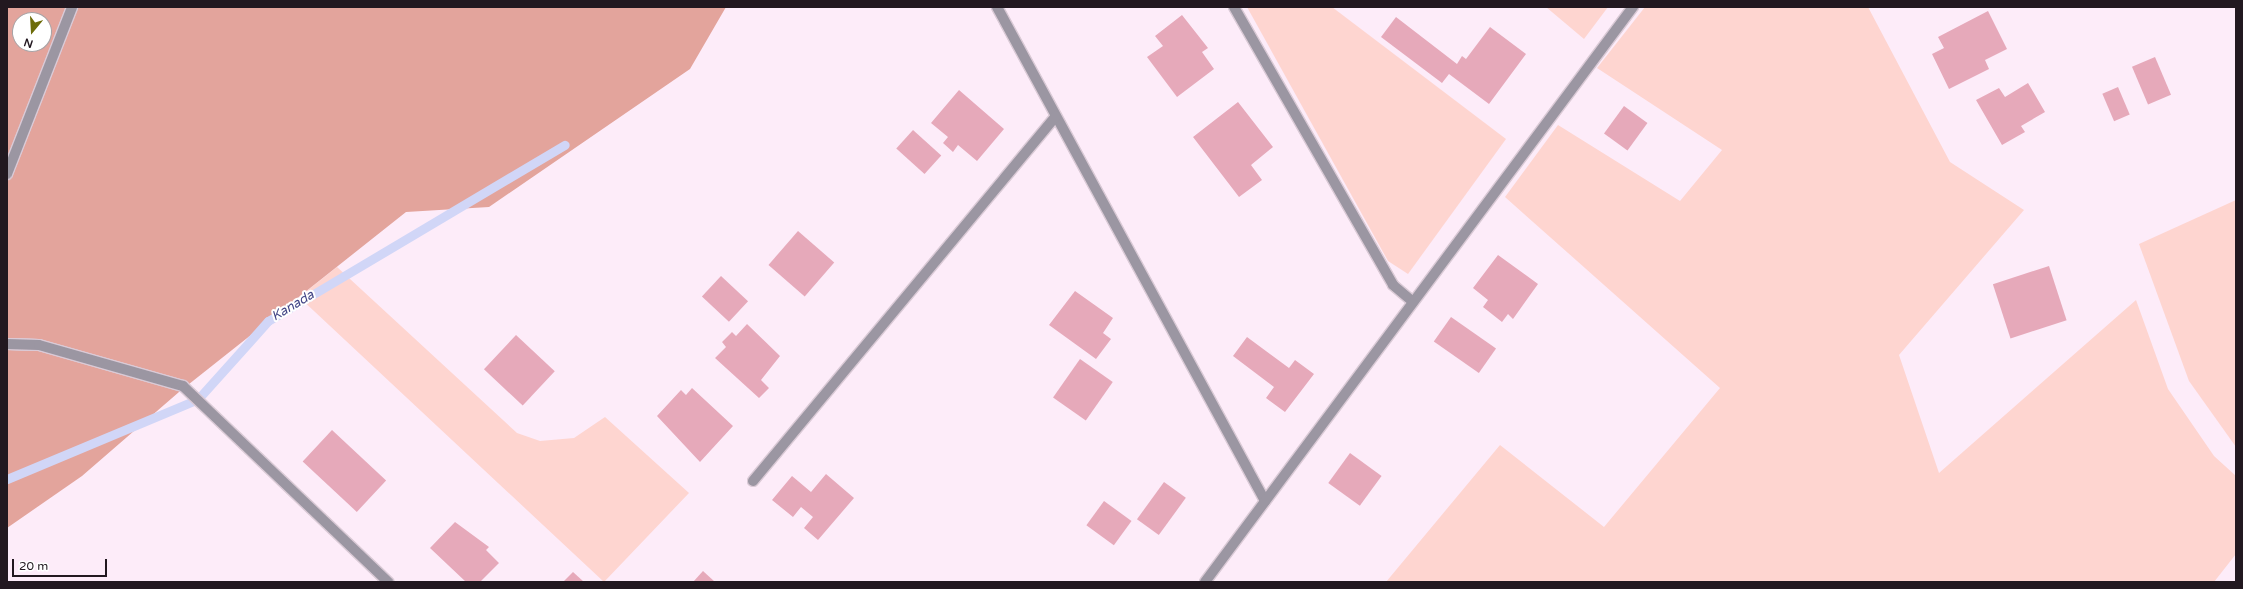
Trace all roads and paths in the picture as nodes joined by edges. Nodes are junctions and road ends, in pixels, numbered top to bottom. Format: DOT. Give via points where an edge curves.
graph roads {
  1 [pos="72,7"];
  2 [pos="997,7"];
  3 [pos="1234,7"];
  4 [pos="1633,7"];
  5 [pos="1056,116"];
  6 [pos="7,174"];
  7 [pos="1413,302"];
  8 [pos="7,344"];
  9 [pos="753,481"];
  10 [pos="1265,501"];
  11 [pos="388,582"];
  12 [pos="1205,582"];
  1 -- 6 [label="street"];
  2 -- 5 [label="street"];
  3 -- 7 [label="street" via="1393,285"];
  4 -- 7 [label="street"];
  5 -- 9 [label="street"];
  5 -- 10 [label="street"];
  7 -- 10 [label="street"];
  8 -- 11 [label="street" via="39,345 183,386"];
  10 -- 12 [label="street"];
}
